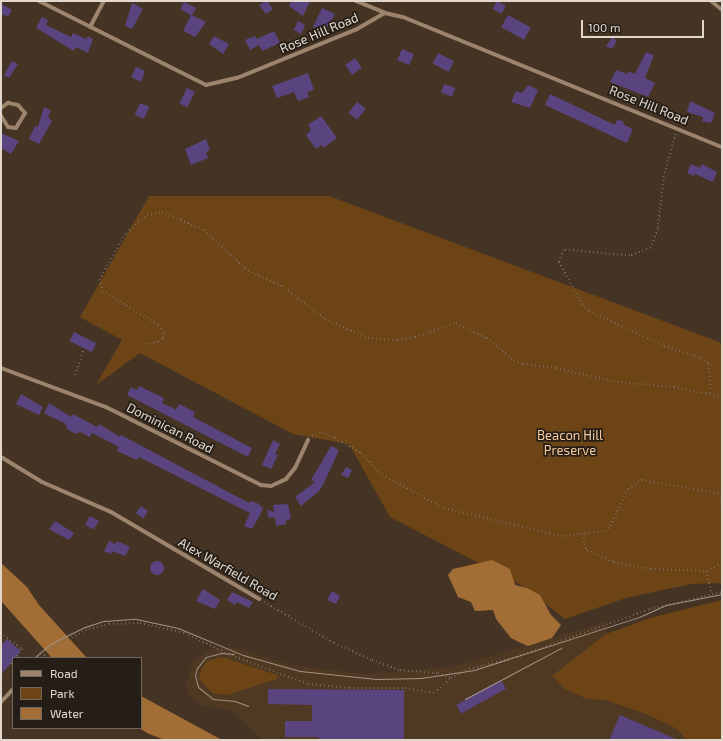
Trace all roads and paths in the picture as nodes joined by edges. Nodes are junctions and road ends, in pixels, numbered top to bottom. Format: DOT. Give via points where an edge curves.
graph roads {
  1 [pos="39,1"];
  2 [pos="104,1"];
  3 [pos="356,1"];
  4 [pos="711,1"];
  5 [pos="722,10"];
  6 [pos="385,13"];
  7 [pos="90,27"];
  8 [pos="1,108"];
  9 [pos="1,116"];
  10 [pos="678,128"];
  11 [pos="722,147"];
  12 [pos="145,344"];
  13 [pos="83,350"];
  14 [pos="1,368"];
  15 [pos="75,376"];
  16 [pos="711,394"];
  17 [pos="722,396"];
  18 [pos="308,440"];
  19 [pos="1,457"];
  20 [pos="722,494"];
  21 [pos="722,513"];
  22 [pos="584,534"];
  23 [pos="722,563"];
  24 [pos="707,571"];
  25 [pos="722,592"];
  26 [pos="712,593"];
  27 [pos="259,599"];
  28 [pos="1,633"];
  29 [pos="17,657"];
  30 [pos="42,657"];
  31 [pos="451,678"];
  32 [pos="12,690"];
  33 [pos="1,702"];
  1 -- 7 [label="street, Rose Hill Road"];
  2 -- 7 [label="street"];
  3 -- 6 [label="street"];
  4 -- 5 [label="street"];
  6 -- 7 [label="street, Rose Hill Road" via="357,30 237,78 206,85"];
  6 -- 10 [label="street, Rose Hill Road" via="446,33"];
  8 -- 9 [label="street" via="8,103 18,106 25,113 16,128 8,127"];
  10 -- 11 [label="street, Rose Hill Road"];
  10 -- 16 [label="path" via="664,176 658,229 651,248 630,256 564,250 559,262 582,304 589,311 664,346 701,358 709,364"];
  12 -- 16 [label="path" via="159,342 164,332 158,325 103,292 99,280 126,233 146,215 162,212 204,230 248,271 282,286 325,319 368,338 398,340 415,337 456,322 487,338 514,361 523,364 556,368 618,382 674,387"];
  13 -- 15 [label="path"];
  14 -- 18 [label="street, Dominican Road" via="106,407 261,485 271,486 286,479 299,462"];
  16 -- 17 [label="path"];
  18 -- 22 [label="path" via="322,432 330,435 361,453 382,475 444,508 561,536"];
  19 -- 27 [label="street, Alex Warfield Road" via="42,482 111,512"];
  20 -- 21 [label="path"];
  20 -- 22 [label="path" via="642,480 628,489 612,523 605,531"];
  22 -- 24 [label="path" via="587,550 614,562 651,569"];
  23 -- 24 [label="path"];
  24 -- 26 [label="path"];
  25 -- 26 [label="path"];
  26 -- 31 [label="path" via="650,609 516,657 469,669"];
  27 -- 31 [label="path, Alex Warfield Road" via="334,643 365,657 400,670 438,673"];
  28 -- 29 [label="path" via="22,649"];
  30 -- 31 [label="path" via="57,644 84,631 118,623 164,626 308,684 350,688 405,688 434,693"];
  32 -- 33 [label="street"];
}
